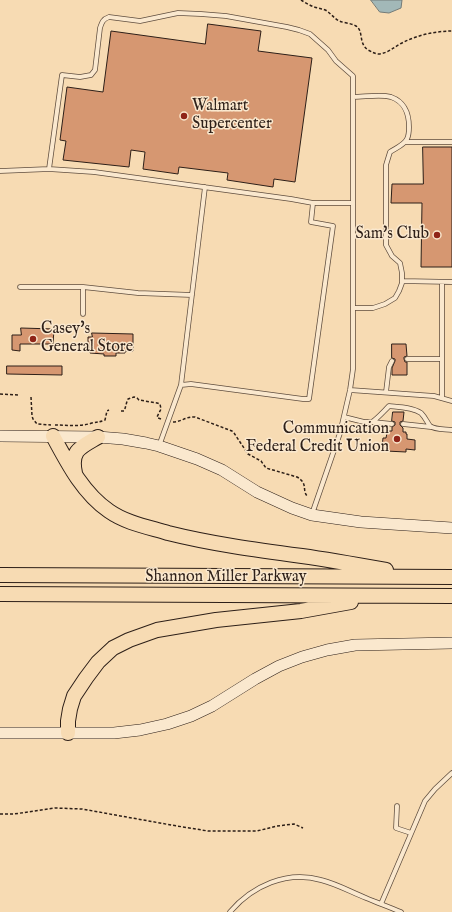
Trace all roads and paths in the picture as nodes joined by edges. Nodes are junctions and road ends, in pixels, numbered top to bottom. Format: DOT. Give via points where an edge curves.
graph roads {
  1 [pos="301,0"];
  2 [pos="452,32"];
  3 [pos="353,97"];
  4 [pos="405,142"];
  5 [pos="452,142"];
  6 [pos="49,170"];
  7 [pos="0,171"];
  8 [pos="205,187"];
  9 [pos="313,202"];
  10 [pos="353,203"];
  11 [pos="402,281"];
  12 [pos="442,282"];
  13 [pos="452,282"];
  14 [pos="20,287"];
  15 [pos="83,287"];
  16 [pos="192,294"];
  17 [pos="353,308"];
  18 [pos="83,314"];
  19 [pos="407,359"];
  20 [pos="442,359"];
  21 [pos="392,361"];
  22 [pos="181,384"];
  23 [pos="350,390"];
  24 [pos="386,392"];
  25 [pos="0,394"];
  26 [pos="19,395"];
  27 [pos="31,397"];
  28 [pos="442,398"];
  29 [pos="452,401"];
  30 [pos="109,410"];
  31 [pos="121,411"];
  32 [pos="344,417"];
  33 [pos="161,419"];
  34 [pos="173,422"];
  35 [pos="372,422"];
  36 [pos="392,424"];
  37 [pos="403,424"];
  38 [pos="431,427"];
  39 [pos="452,430"];
  40 [pos="0,436"];
  41 [pos="53,436"];
  42 [pos="98,437"];
  43 [pos="159,446"];
  44 [pos="76,475"];
  45 [pos="308,497"];
  46 [pos="312,515"];
  47 [pos="452,528"];
  48 [pos="0,575"];
  49 [pos="431,577"];
  50 [pos="452,577"];
  51 [pos="0,594"];
  52 [pos="389,596"];
  53 [pos="452,596"];
  54 [pos="452,643"];
  55 [pos="0,733"];
  56 [pos="68,733"];
  57 [pos="452,773"];
  58 [pos="396,806"];
  59 [pos="0,814"];
  60 [pos="303,828"];
  61 [pos="411,833"];
  62 [pos="381,904"];
  63 [pos="230,912"];
  64 [pos="401,912"];
  1 -- 2 [label="path" via="356,26 360,30 364,47 375,54 388,52 425,34"];
  3 -- 4 [label="lane" via="390,97 403,104 408,116 408,137"];
  3 -- 6 [label="lane" via="353,76 310,34 299,30 226,16 201,14 178,13 140,21 109,17 104,19 100,28 95,70 91,76 62,75"];
  3 -- 10 [label="lane"];
  4 -- 5 [label="lane"];
  4 -- 11 [label="lane" via="390,152 386,165 386,245 392,256 400,263"];
  6 -- 7 [label="lane"];
  6 -- 8 [label="lane" via="94,172"];
  8 -- 9 [label="lane"];
  8 -- 16 [label="lane"];
  9 -- 10 [label="lane"];
  9 -- 22 [label="lane" via="311,222 333,226 309,398 303,400"];
  10 -- 17 [label="lane"];
  11 -- 12 [label="lane"];
  11 -- 17 [label="lane" via="395,298 385,304 373,308"];
  12 -- 13 [label="lane"];
  12 -- 20 [label="lane"];
  14 -- 15 [label="lane"];
  15 -- 16 [label="lane" via="138,293"];
  15 -- 18 [label="lane"];
  16 -- 22 [label="lane"];
  17 -- 23 [label="lane" via="353,370"];
  19 -- 20 [label="lane"];
  20 -- 28 [label="lane"];
  21 -- 24 [label="lane" via="388,367"];
  22 -- 43 [label="lane"];
  23 -- 24 [label="lane"];
  23 -- 32 [label="lane"];
  24 -- 28 [label="lane"];
  25 -- 26 [label="path"];
  27 -- 30 [label="path" via="32,416 37,424 88,425 105,420"];
  28 -- 29 [label="lane"];
  31 -- 33 [label="path" via="125,410 128,399 134,397 160,404 158,417"];
  32 -- 35 [label="lane"];
  32 -- 46 [label="lane"];
  34 -- 45 [label="path" via="191,416 232,431 248,454 262,461 266,468 301,479"];
  35 -- 36 [label="lane"];
  35 -- 38 [label="lane" via="390,406 420,412"];
  37 -- 38 [label="lane"];
  38 -- 39 [label="lane"];
  40 -- 41 [label="street"];
  41 -- 42 [label="street"];
  41 -- 44 [label="highway"];
  42 -- 43 [label="street"];
  42 -- 44 [label="highway" via="77,450 73,458"];
  43 -- 46 [label="street" via="222,470 266,496"];
  44 -- 49 [label="highway" via="84,488 108,511 140,525 188,538 237,547"];
  46 -- 47 [label="street" via="361,522"];
  48 -- 49 [label="highway, Shannon Miller Parkway"];
  49 -- 50 [label="highway, Shannon Miller Parkway"];
  51 -- 52 [label="highway, Shannon Miller Parkway"];
  52 -- 53 [label="highway, Shannon Miller Parkway"];
  52 -- 56 [label="highway" via="300,611 208,621 157,630 129,640 113,648 98,662 74,696"];
  54 -- 56 [label="street" via="355,645 327,650 279,666 212,706 167,724 114,733"];
  55 -- 56 [label="street"];
  57 -- 61 [label="lane" via="425,801"];
  58 -- 61 [label="lane" via="396,828"];
  59 -- 60 [label="path" via="55,808 82,809 208,831 257,831 294,824"];
  61 -- 62 [label="lane"];
  62 -- 63 [label="lane" via="328,882 302,876 284,878 261,887 248,894"];
  62 -- 64 [label="lane"];
}
